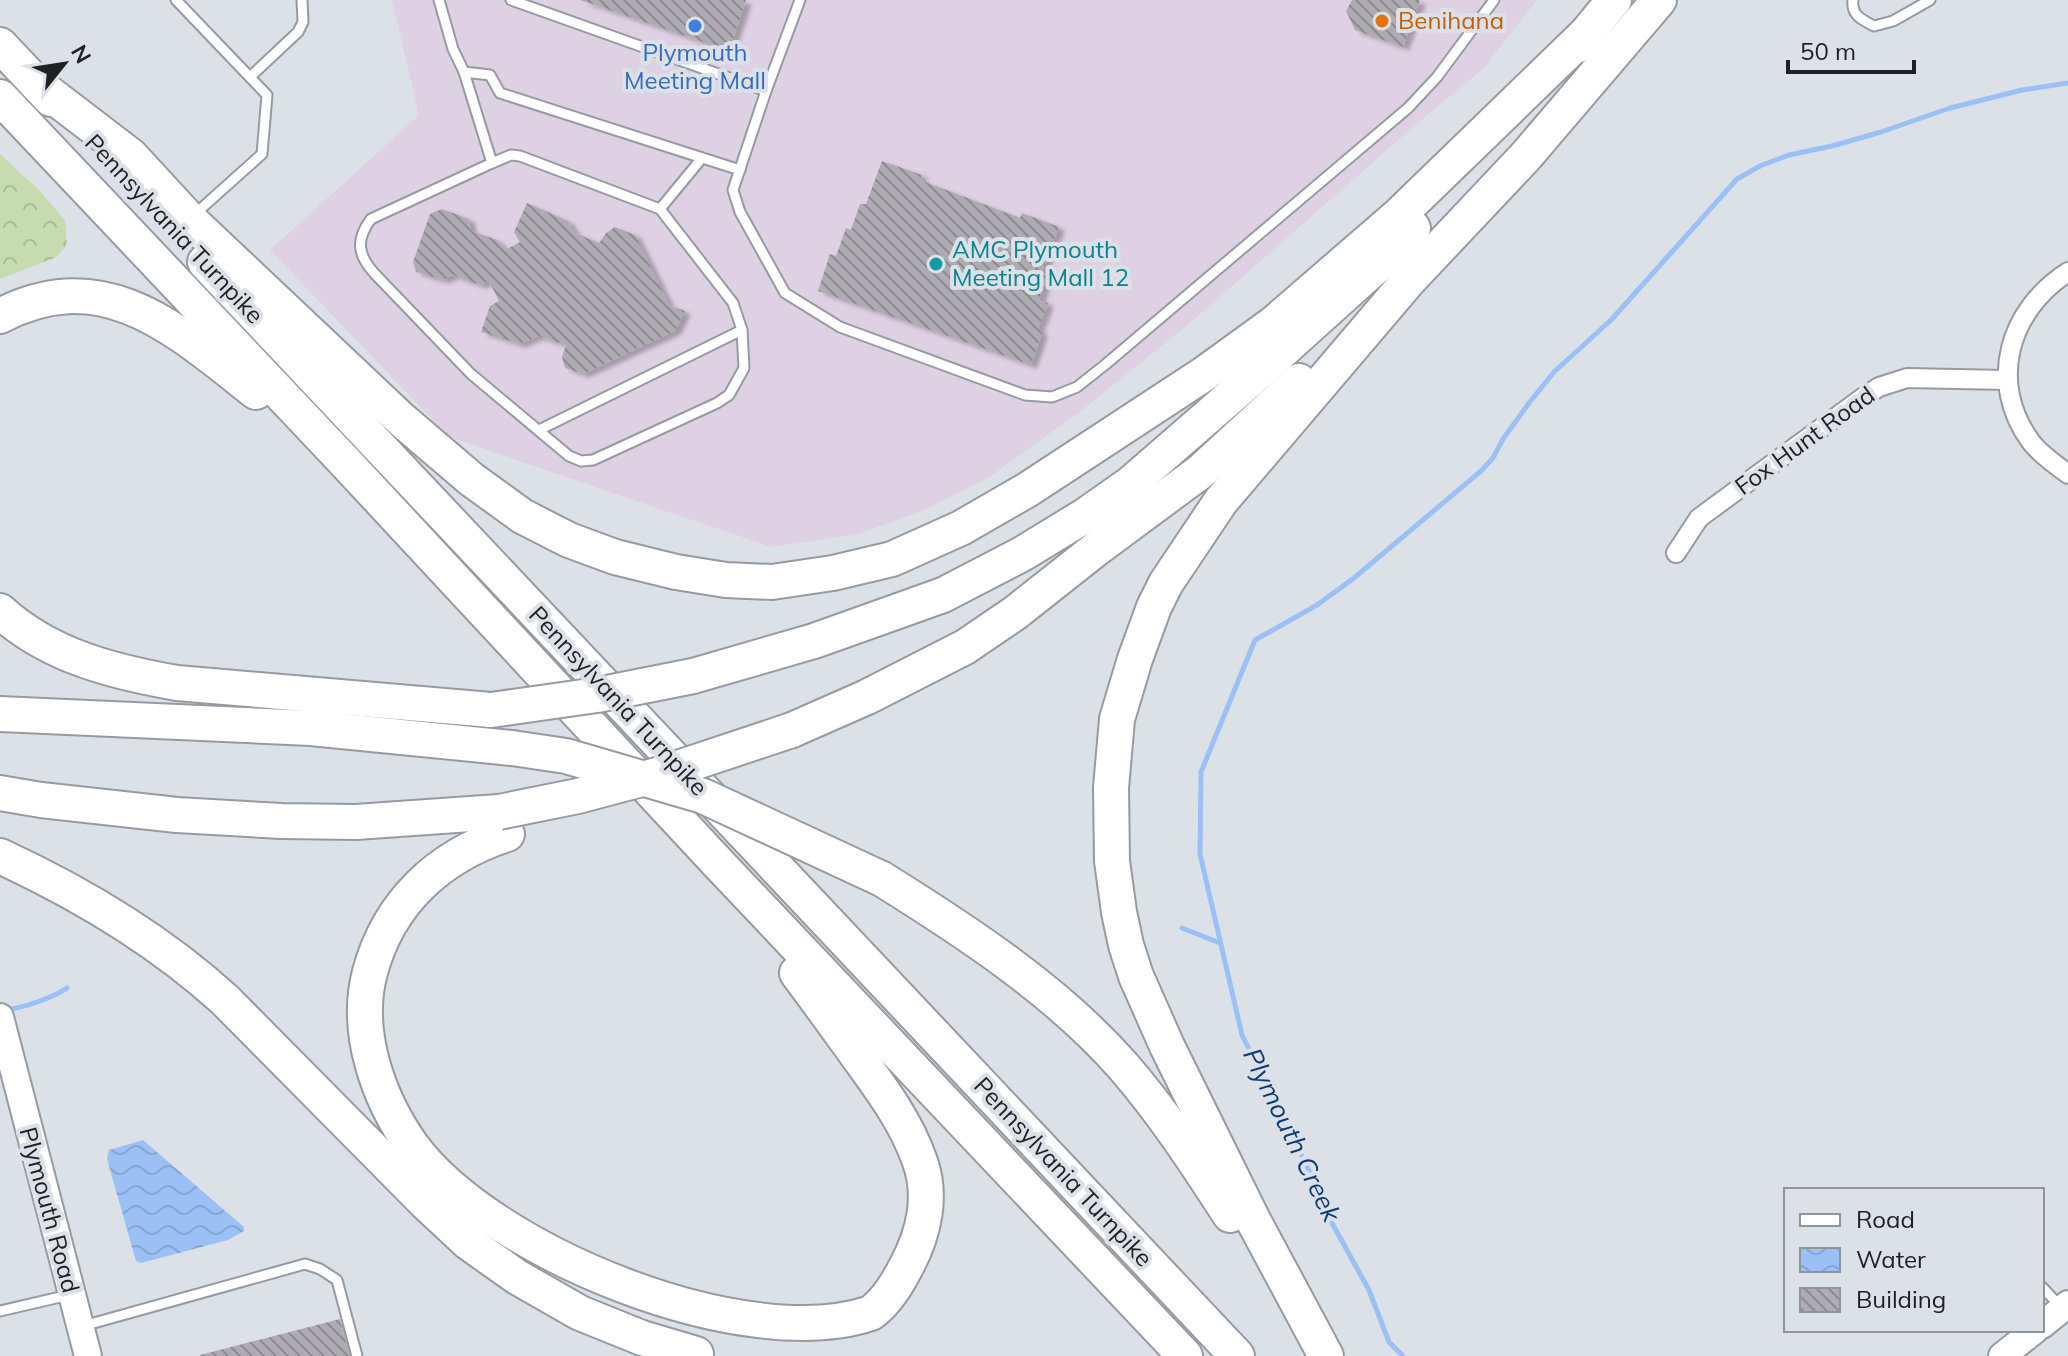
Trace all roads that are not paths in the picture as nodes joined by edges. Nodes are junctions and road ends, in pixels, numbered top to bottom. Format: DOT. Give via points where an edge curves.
graph roads {
  1 [pos="176,0"];
  2 [pos="302,0"];
  3 [pos="439,0"];
  4 [pos="511,0"];
  5 [pos="800,0"];
  6 [pos="1494,0"];
  7 [pos="1614,0"];
  8 [pos="1659,0"];
  9 [pos="1853,0"];
  10 [pos="1930,0"];
  11 [pos="1591,29"];
  12 [pos="0,45"];
  13 [pos="464,72"];
  14 [pos="250,77"];
  15 [pos="37,84"];
  16 [pos="766,91"];
  17 [pos="0,97"];
  18 [pos="702,158"];
  19 [pos="492,163"];
  20 [pos="740,170"];
  21 [pos="660,209"];
  22 [pos="189,219"];
  23 [pos="2068,272"];
  24 [pos="1409,280"];
  25 [pos="0,316"];
  26 [pos="742,330"];
  27 [pos="2007,380"];
  28 [pos="539,430"];
  29 [pos="346,463"];
  30 [pos="2068,474"];
  31 [pos="1676,553"];
  32 [pos="0,611"];
  33 [pos="491,710"];
  34 [pos="0,714"];
  35 [pos="311,728"];
  36 [pos="0,793"];
  37 [pos="503,823"];
  38 [pos="0,856"];
  39 [pos="717,862"];
  40 [pos="1,1021"];
  41 [pos="2044,1290"];
  42 [pos="72,1295"];
  43 [pos="0,1311"];
  44 [pos="2057,1312"];
  45 [pos="80,1327"];
  46 [pos="2032,1332"];
  47 [pos="88,1356"];
  48 [pos="357,1356"];
  49 [pos="705,1356"];
  50 [pos="1185,1356"];
  51 [pos="1237,1356"];
  52 [pos="1324,1356"];
  53 [pos="2002,1356"];
  1 -- 14 [label="lane"];
  2 -- 14 [label="lane" via="298,32"];
  3 -- 13 [label="lane"];
  4 -- 16 [label="lane"];
  5 -- 16 [label="lane"];
  6 -- 20 [label="lane" via="1408,108 1106,364 1077,387 1052,397 1025,395 840,327 785,293 740,212 733,190"];
  7 -- 11 [label="highway"];
  8 -- 24 [label="highway" via="1526,156"];
  9 -- 10 [label="lane" via="1858,17 1874,26"];
  11 -- 22 [label="highway" via="1400,214 1273,324 1182,389 961,528 892,559 772,582 726,580 615,557 522,516 402,420"];
  11 -- 33 [label="highway, bridge" via="1384,259 1130,484 1086,515 943,595 814,641 693,676"];
  12 -- 15 [label="highway, Pennsylvania Turnpike"];
  13 -- 18 [label="lane" via="490,75 500,93"];
  13 -- 19 [label="lane"];
  14 -- 22 [label="lane" via="267,95 262,154"];
  15 -- 22 [label="highway" via="131,156"];
  15 -- 51 [label="highway, Pennsylvania Turnpike"];
  16 -- 20 [label="lane"];
  17 -- 29 [label="highway, Pennsylvania Turnpike"];
  18 -- 20 [label="lane"];
  18 -- 21 [label="lane"];
  19 -- 21 [label="lane" via="520,156"];
  19 -- 28 [label="lane" via="371,219 361,232 360,248 365,263 471,374"];
  21 -- 26 [label="lane" via="733,303"];
  23 -- 27 [label="street" via="2049,284 2021,322"];
  24 -- 37 [label="highway, bridge" via="1200,472 965,647 667,787"];
  24 -- 52 [label="highway" via="1221,501 1166,583 1125,691 1114,741 1112,861 1136,976"];
  25 -- 29 [label="highway" via="72,296 107,299 142,312 196,345"];
  26 -- 28 [label="lane"];
  26 -- 28 [label="lane" via="744,368 729,395 717,403 593,460 569,456"];
  27 -- 30 [label="street" via="2018,419 2032,443"];
  27 -- 31 [label="street, Fox Hunt Road" via="1907,378 1879,387 1699,518"];
  29 -- 39 [label="highway, Pennsylvania Turnpike"];
  32 -- 33 [label="highway" via="48,646 150,678"];
  33 -- 35 [label="highway"];
  34 -- 35 [label="highway"];
  35 -- 52 [label="highway, bridge" via="566,756 703,796 882,879 964,930 1063,1008 1122,1066 1195,1160"];
  36 -- 37 [label="highway" via="177,815"];
  37 -- 39 [label="highway" via="411,894 373,961 366,989 369,1049 391,1112 413,1147 450,1188 544,1263 648,1315 758,1343 839,1332 888,1297 913,1253 926,1207 920,1161 891,1101"];
  38 -- 49 [label="highway" via="119,919 195,973 481,1252 580,1313"];
  39 -- 50 [label="highway, Pennsylvania Turnpike"];
  40 -- 42 [label="main road, Plymouth Road"];
  41 -- 44 [label="lane"];
  42 -- 43 [label="lane"];
  42 -- 45 [label="main road, Plymouth Road"];
  45 -- 47 [label="main road, Plymouth Road"];
  45 -- 48 [label="lane" via="305,1264 337,1280"];
  46 -- 53 [label="main road"];
}
